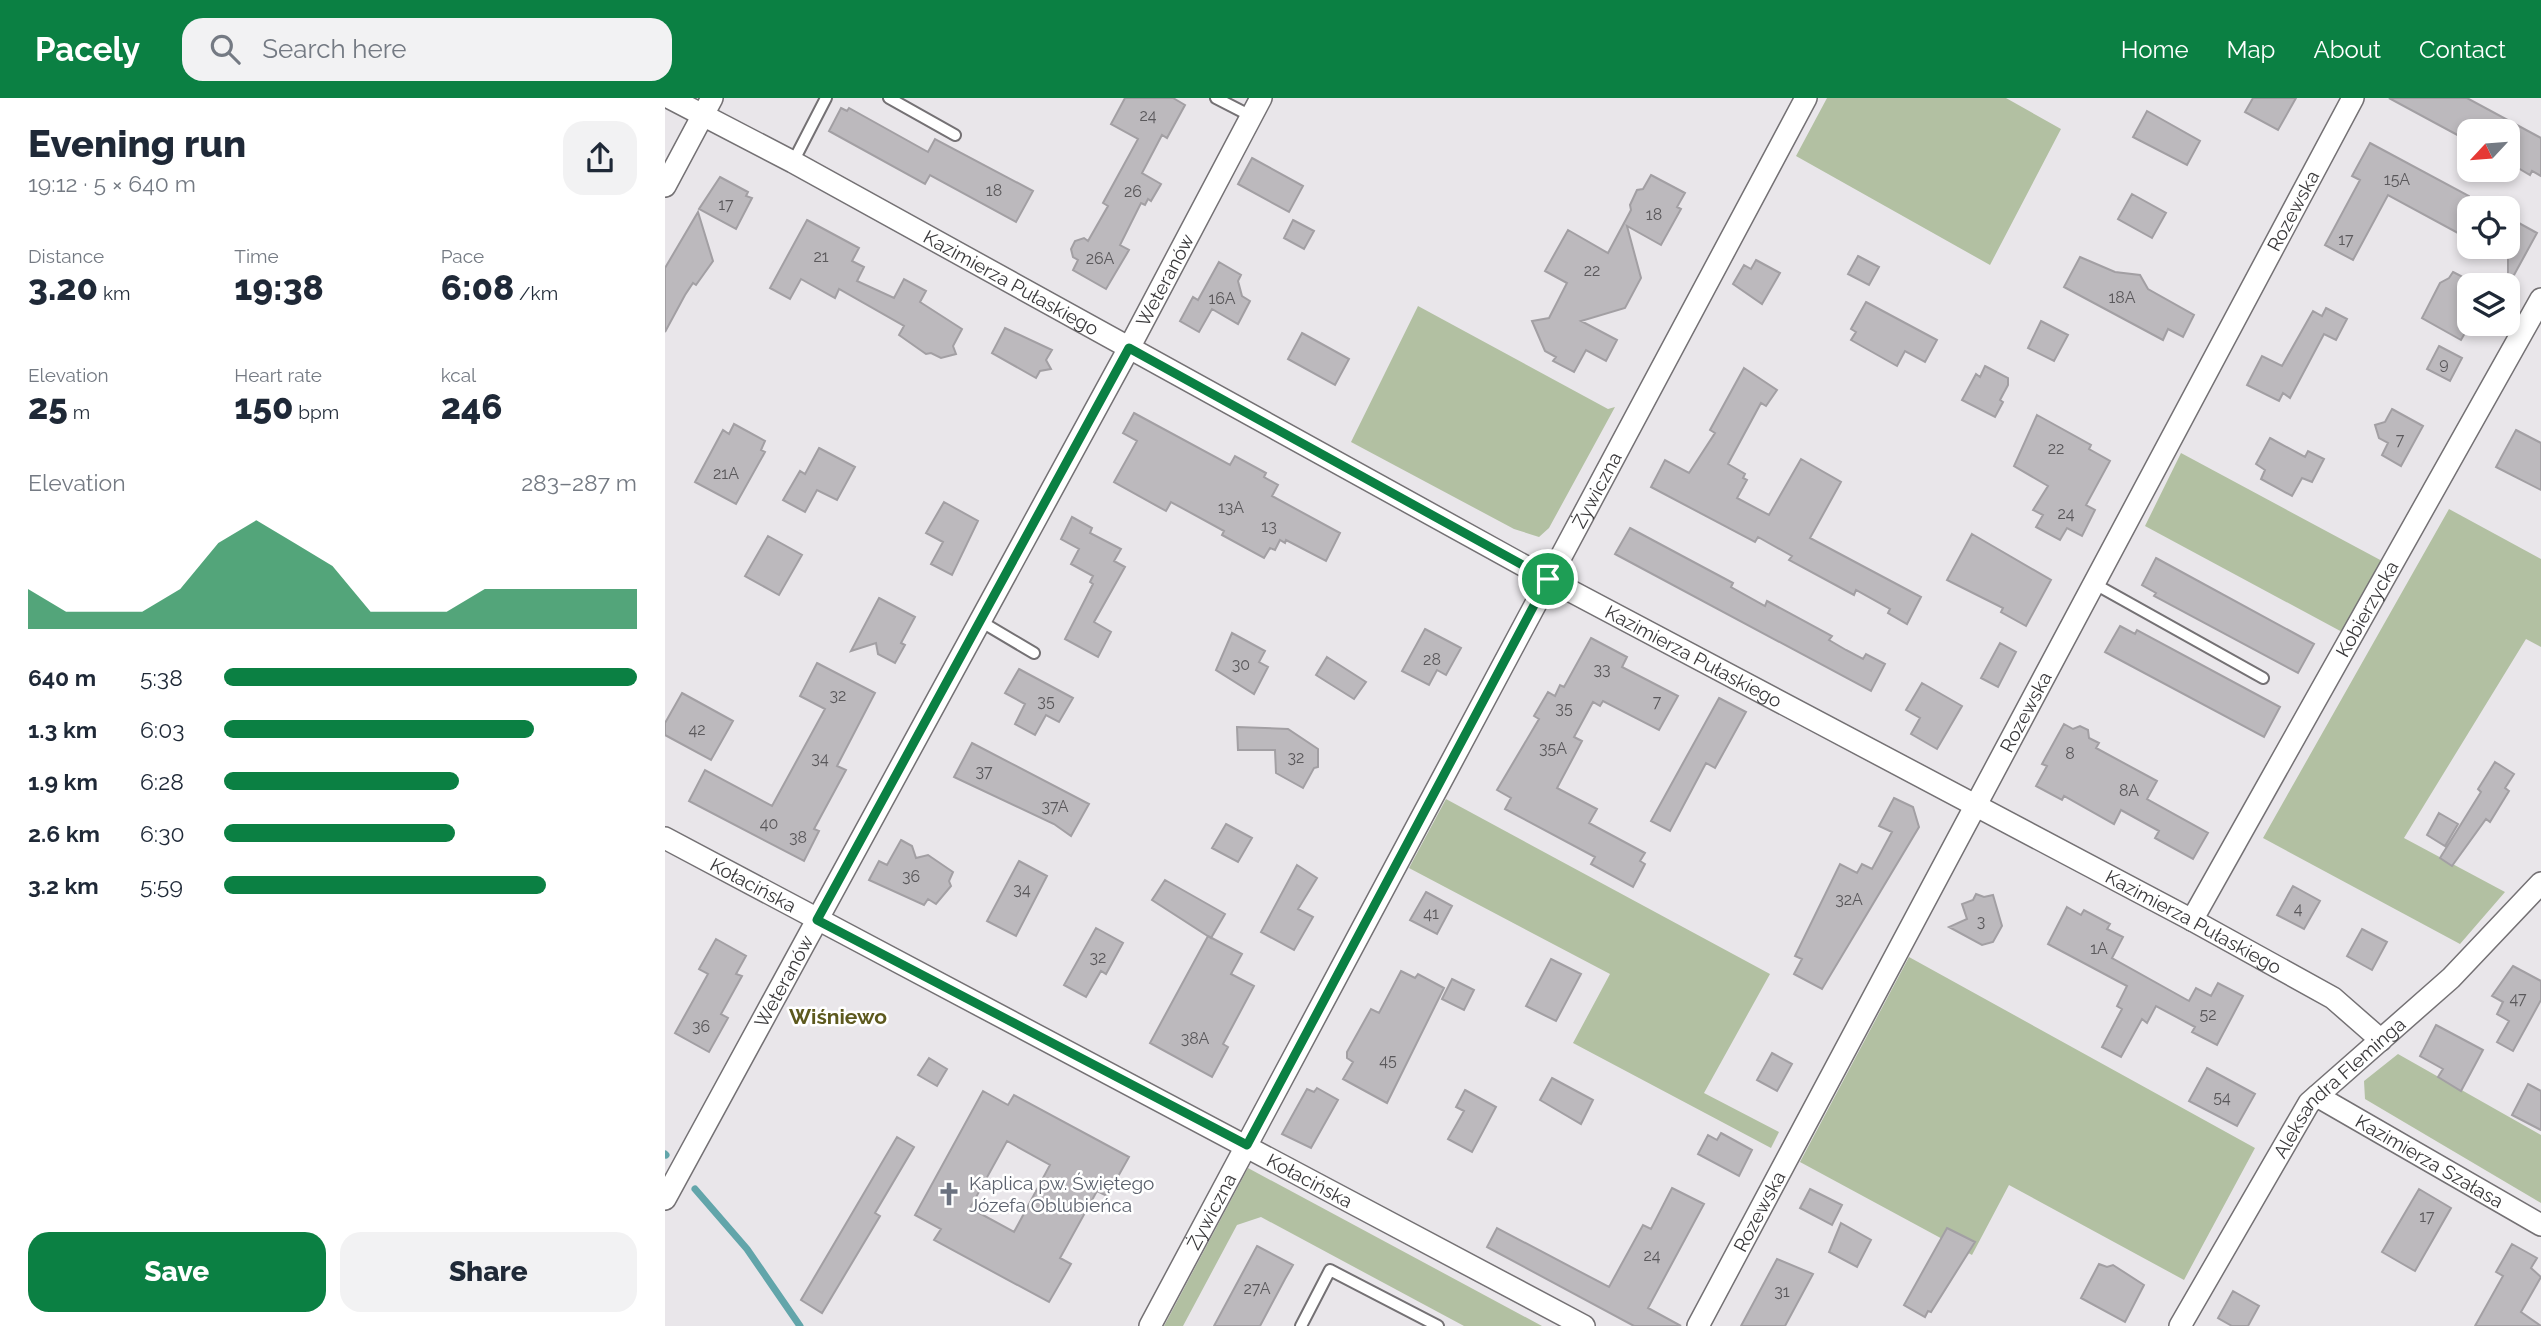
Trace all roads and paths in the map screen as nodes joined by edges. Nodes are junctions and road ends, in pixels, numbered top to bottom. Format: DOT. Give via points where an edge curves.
graph roads {
  1 [pos="670,98"];
  2 [pos="825,98"];
  3 [pos="889,98"];
  4 [pos="1216,98"];
  5 [pos="1806,98"];
  6 [pos="2353,98"];
  7 [pos="707,106"];
  8 [pos="1256,107"];
  9 [pos="955,135"];
  10 [pos="793,162"];
  11 [pos="665,186"];
  12 [pos="2541,299"];
  13 [pos="1129,348"];
  14 [pos="1548,579"];
  15 [pos="2093,583"];
  16 [pos="980,621"];
  17 [pos="1034,653"];
  18 [pos="2263,678"];
  19 [pos="1974,803"];
  20 [pos="665,838"];
  21 [pos="2541,883"];
  22 [pos="817,920"];
  23 [pos="2192,920"];
  24 [pos="2381,1040"];
  25 [pos="2317,1096"];
  26 [pos="1247,1145"];
  27 [pos="665,1199"];
  28 [pos="2541,1224"];
  29 [pos="1150,1326"];
  30 [pos="1301,1326"];
  31 [pos="1438,1326"];
  32 [pos="1584,1326"];
  33 [pos="1698,1326"];
  34 [pos="2180,1326"];
  1 -- 7 [label="street, Kazimierza Pułaskiego"];
  2 -- 10 [label="lane"];
  3 -- 9 [label="lane"];
  4 -- 8 [label="lane"];
  5 -- 14 [label="street, Żywiczna"];
  6 -- 15 [label="street, Rozewska"];
  7 -- 10 [label="street, Kazimierza Pułaskiego"];
  7 -- 11 [label="street"];
  8 -- 13 [label="street, Weteranów"];
  10 -- 13 [label="street, Kazimierza Pułaskiego"];
  12 -- 23 [label="street, Kobierzycka"];
  13 -- 14 [label="street, Kazimierza Pułaskiego"];
  13 -- 16 [label="street, Weteranów"];
  14 -- 19 [label="street, Kazimierza Pułaskiego"];
  14 -- 26 [label="street, Żywiczna"];
  15 -- 18 [label="lane"];
  15 -- 19 [label="street, Rozewska"];
  16 -- 17 [label="lane"];
  16 -- 22 [label="street, Weteranów"];
  19 -- 23 [label="street, Kazimierza Pułaskiego"];
  19 -- 33 [label="street, Rozewska"];
  20 -- 22 [label="street, Kołacińska"];
  21 -- 24 [label="street, Aleksandra Fleminga" via="2451,978"];
  22 -- 26 [label="street, Kołacińska"];
  22 -- 27 [label="street, Weteranów"];
  23 -- 24 [label="street, Kazimierza Pułaskiego" via="2333,998"];
  24 -- 25 [label="street, Aleksandra Fleminga"];
  25 -- 28 [label="street, Kazimierza Szałasa"];
  25 -- 34 [label="street, Aleksandra Fleminga"];
  26 -- 29 [label="street, Żywiczna"];
  26 -- 32 [label="street, Kołacińska"];
  30 -- 31 [label="lane" via="1330,1270"];
}
